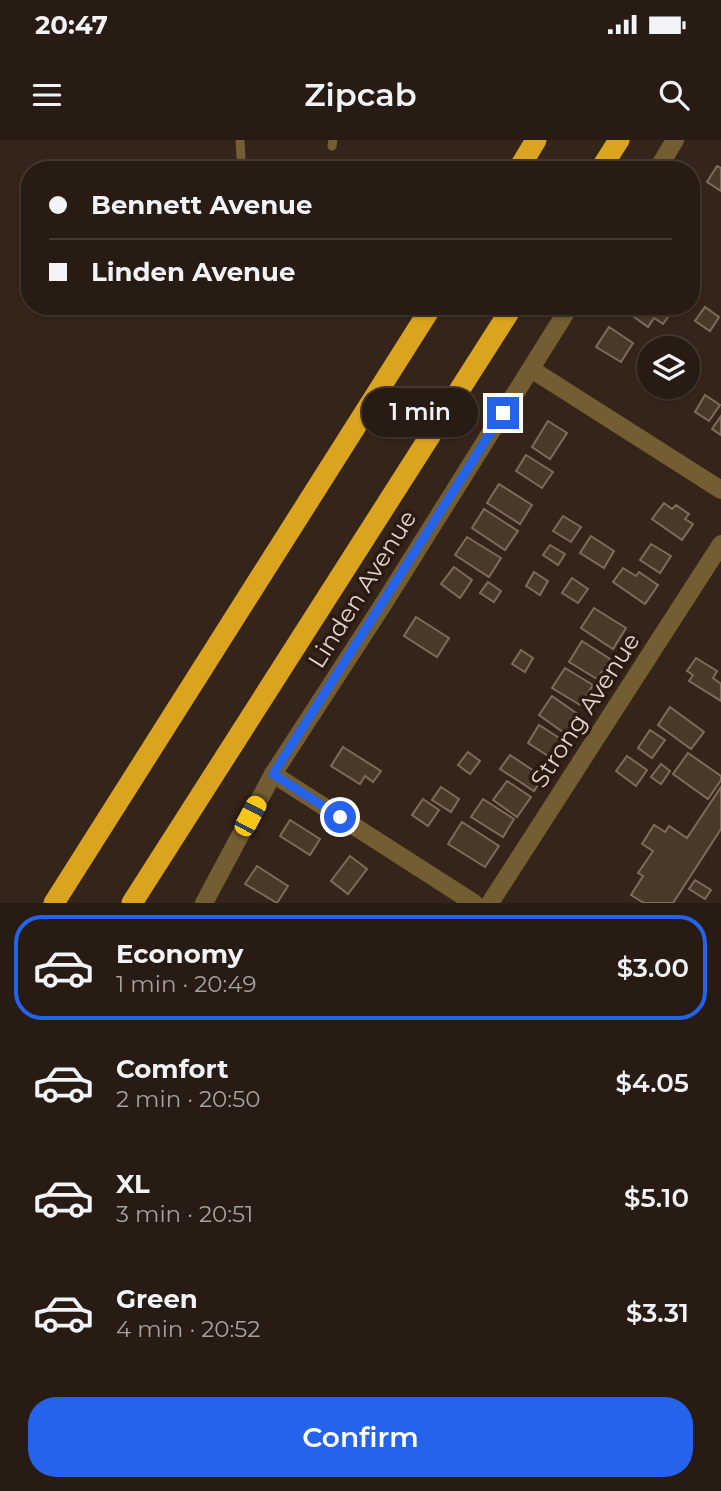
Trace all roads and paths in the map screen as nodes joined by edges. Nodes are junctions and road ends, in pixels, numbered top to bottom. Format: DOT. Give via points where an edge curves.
graph roads {
  1 [pos="240,140"];
  2 [pos="537,140"];
  3 [pos="619,140"];
  4 [pos="675,140"];
  5 [pos="242,157"];
  6 [pos="524,161"];
  7 [pos="606,161"];
  8 [pos="662,161"];
  9 [pos="426,315"];
  10 [pos="507,315"];
  11 [pos="564,315"];
  12 [pos="531,369"];
  13 [pos="721,490"];
  14 [pos="721,544"];
  15 [pos="273,774"];
  16 [pos="54,903"];
  17 [pos="132,903"];
  18 [pos="204,903"];
  19 [pos="474,903"];
  20 [pos="491,903"];
  1 -- 5 [label="lane"];
  2 -- 6 [label="highway"];
  3 -- 7 [label="highway"];
  4 -- 8 [label="street"];
  9 -- 16 [label="highway"];
  10 -- 17 [label="highway"];
  11 -- 12 [label="street, Linden Avenue"];
  12 -- 13 [label="street"];
  12 -- 15 [label="street, Linden Avenue"];
  14 -- 20 [label="street, Strong Avenue"];
  15 -- 18 [label="street, Linden Avenue"];
  15 -- 19 [label="street"];
}
